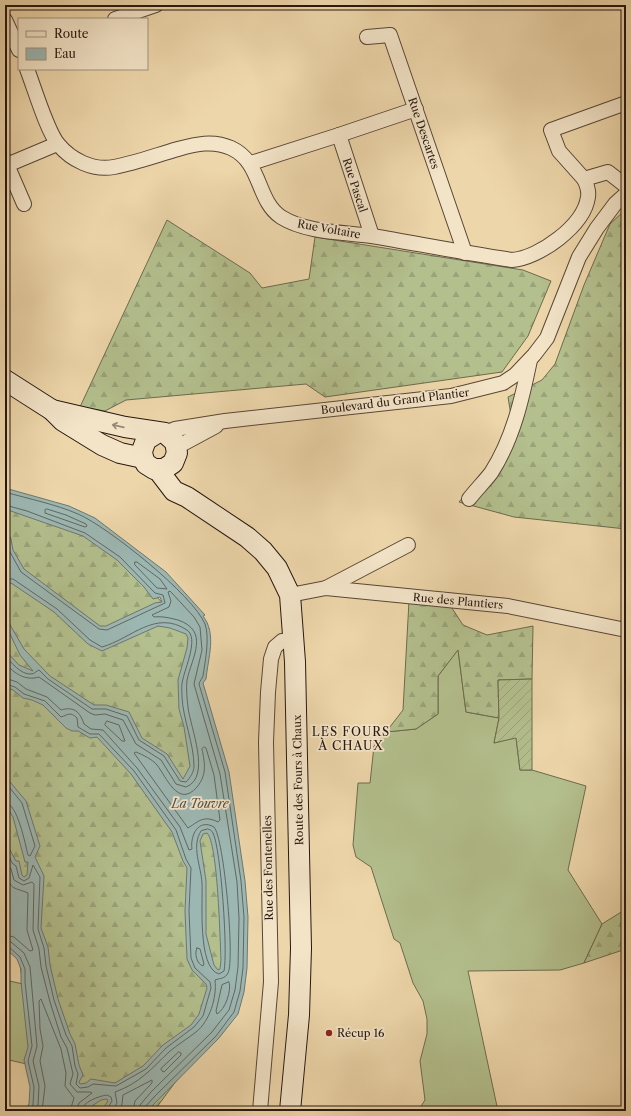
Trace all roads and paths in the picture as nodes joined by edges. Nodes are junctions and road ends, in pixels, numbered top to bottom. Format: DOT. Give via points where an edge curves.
graph roads {
  1 [pos="156,5"];
  2 [pos="117,18"];
  3 [pos="5,20"];
  4 [pos="367,37"];
  5 [pos="18,48"];
  6 [pos="26,70"];
  7 [pos="626,103"];
  8 [pos="416,109"];
  9 [pos="339,134"];
  10 [pos="57,144"];
  11 [pos="6,162"];
  12 [pos="251,163"];
  13 [pos="584,179"];
  14 [pos="626,186"];
  15 [pos="626,194"];
  16 [pos="24,204"];
  17 [pos="372,236"];
  18 [pos="465,253"];
  19 [pos="530,359"];
  20 [pos="5,380"];
  21 [pos="52,410"];
  22 [pos="162,451"];
  23 [pos="469,499"];
  24 [pos="408,545"];
  25 [pos="326,588"];
  26 [pos="290,595"];
  27 [pos="626,630"];
  28 [pos="294,640"];
  29 [pos="260,1111"];
  30 [pos="290,1111"];
  1 -- 2 [label="street"];
  3 -- 5 [label="street"];
  4 -- 8 [label="street, Rue Descartes" via="390,35"];
  6 -- 10 [label="street, Rue Voltaire"];
  7 -- 13 [label="street" via="551,130 559,151"];
  8 -- 9 [label="street"];
  8 -- 18 [label="street, Rue Descartes"];
  9 -- 12 [label="street"];
  9 -- 17 [label="street, Rue Pascal"];
  10 -- 11 [label="street"];
  10 -- 12 [label="street, Rue Voltaire" via="73,159 98,167 112,167 200,143 217,143 231,148"];
  11 -- 16 [label="street"];
  12 -- 17 [label="street, Rue Voltaire" via="267,200 279,216 294,224 314,229"];
  13 -- 14 [label="street" via="608,172"];
  13 -- 18 [label="street, Rue Voltaire" via="588,198 583,210 560,238 542,251 523,259 512,260"];
  15 -- 19 [label="street, Boulevard du Grand Plantier" via="597,228 580,257 546,338"];
  17 -- 18 [label="street, Rue Voltaire"];
  19 -- 22 [label="street, Boulevard du Grand Plantier" via="503,383 465,393 225,421"];
  19 -- 23 [label="street" via="520,409 503,450 490,473"];
  20 -- 21 [label="street"];
  22 -- 21 [label="street, one-way"];
  21 -- 22 [label="street" via="63,421 120,453"];
  22 -- 26 [label="street, Route des Fours à Chaux" via="187,497 247,537 263,551 280,572"];
  24 -- 25 [label="street"];
  25 -- 26 [label="street, Rue des Plantiers"];
  25 -- 27 [label="street, Rue des Plantiers" via="508,606"];
  26 -- 28 [label="street, Route des Fours à Chaux"];
  28 -- 29 [label="street, Rue des Fontenelles" via="282,641 275,648 271,658 268,692 266,742 271,982"];
  28 -- 30 [label="street, Route des Fours à Chaux" via="301,968"];
}
